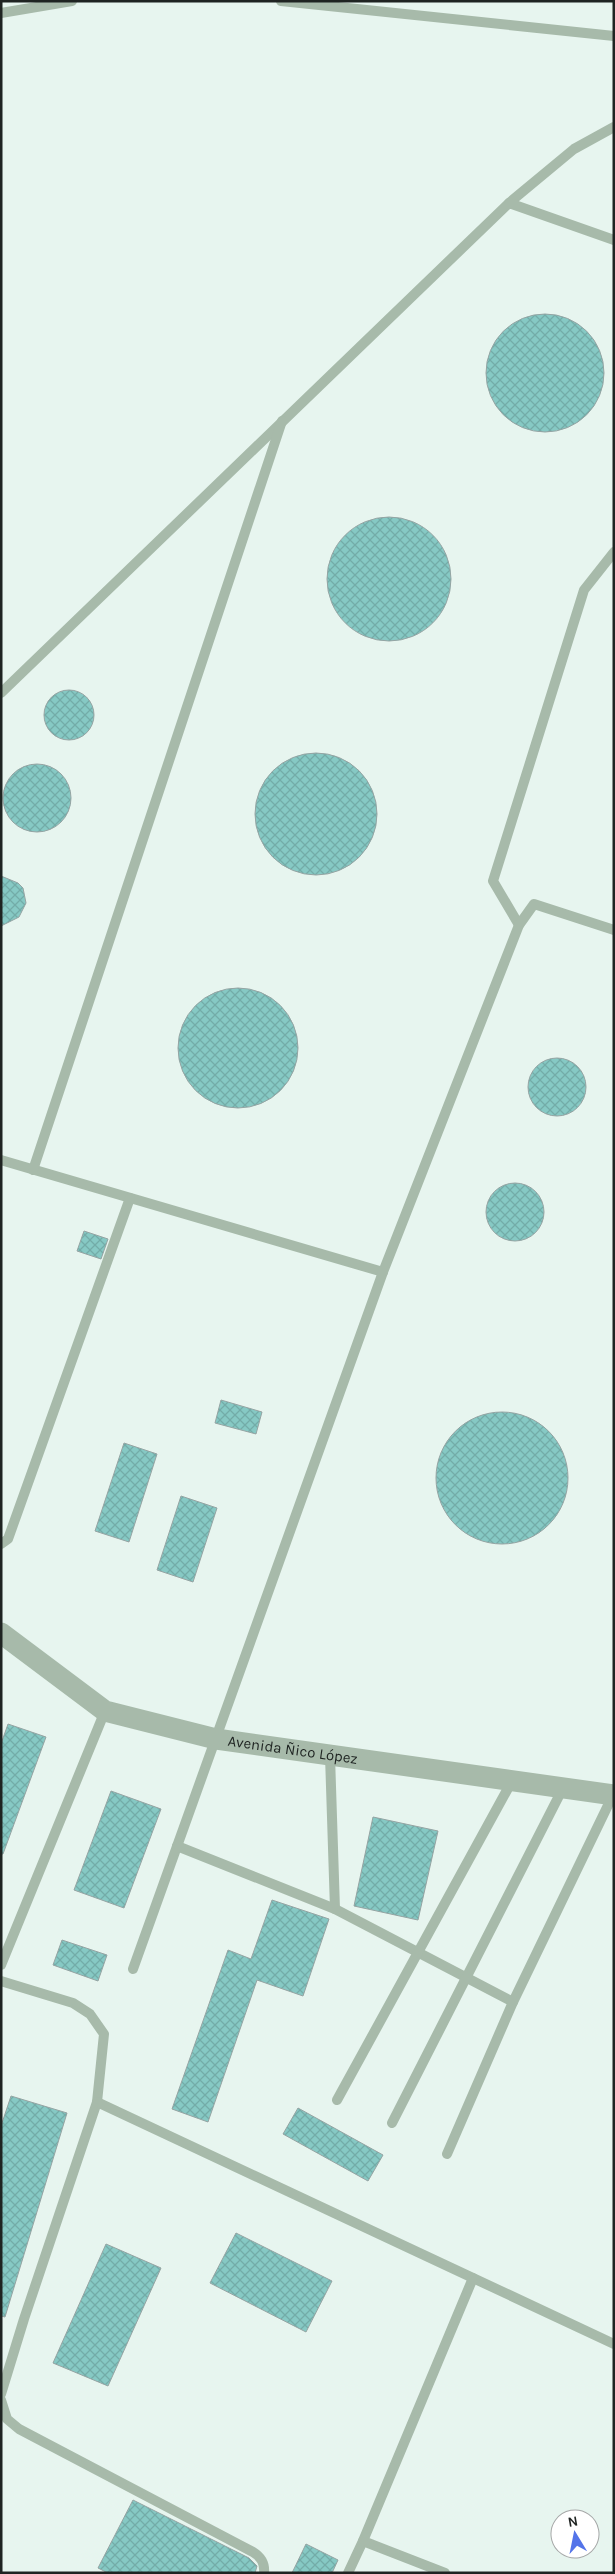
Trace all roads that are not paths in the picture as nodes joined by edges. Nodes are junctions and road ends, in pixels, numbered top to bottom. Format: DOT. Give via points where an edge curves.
graph roads {
  1 [pos="72,1"];
  2 [pos="280,1"];
  3 [pos="1,13"];
  4 [pos="614,36"];
  5 [pos="614,127"];
  6 [pos="509,203"];
  7 [pos="614,240"];
  8 [pos="283,419"];
  9 [pos="614,552"];
  10 [pos="1,693"];
  11 [pos="519,925"];
  12 [pos="614,930"];
  13 [pos="1,1160"];
  14 [pos="33,1170"];
  15 [pos="130,1198"];
  16 [pos="383,1272"];
  17 [pos="1,1544"];
  18 [pos="1,1633"];
  19 [pos="105,1712"];
  20 [pos="216,1739"];
  21 [pos="330,1756"];
  22 [pos="512,1781"];
  23 [pos="563,1788"];
  24 [pos="614,1795"];
  25 [pos="177,1846"];
  26 [pos="335,1909"];
  27 [pos="418,1952"];
  28 [pos="1,1965"];
  29 [pos="133,1969"];
  30 [pos="466,1978"];
  31 [pos="1,1981"];
  32 [pos="513,2002"];
  33 [pos="337,2100"];
  34 [pos="98,2102"];
  35 [pos="392,2123"];
  36 [pos="447,2154"];
  37 [pos="473,2278"];
  38 [pos="614,2344"];
  39 [pos="1,2394"];
  40 [pos="1,2400"];
  41 [pos="363,2541"];
  42 [pos="264,2573"];
  43 [pos="348,2573"];
  44 [pos="445,2573"];
  1 -- 3 [label="lane"];
  2 -- 4 [label="lane"];
  5 -- 6 [label="lane" via="574,149"];
  6 -- 7 [label="lane"];
  6 -- 8 [label="lane"];
  8 -- 10 [label="lane"];
  8 -- 14 [label="lane"];
  9 -- 11 [label="lane" via="584,590 494,881"];
  11 -- 12 [label="lane" via="534,904"];
  11 -- 16 [label="lane"];
  13 -- 14 [label="lane"];
  14 -- 15 [label="lane"];
  15 -- 16 [label="lane"];
  15 -- 17 [label="lane" via="8,1539"];
  16 -- 20 [label="lane"];
  18 -- 19 [label="street, Avenida Ñico López"];
  19 -- 20 [label="street, Avenida Ñico López"];
  19 -- 28 [label="lane"];
  20 -- 21 [label="street, Avenida Ñico López"];
  20 -- 25 [label="lane"];
  21 -- 22 [label="street, Avenida Ñico López"];
  21 -- 26 [label="lane"];
  22 -- 23 [label="street, Avenida Ñico López"];
  22 -- 27 [label="lane"];
  23 -- 24 [label="street, Avenida Ñico López"];
  23 -- 30 [label="lane"];
  24 -- 32 [label="lane"];
  25 -- 26 [label="lane"];
  25 -- 29 [label="lane"];
  26 -- 27 [label="lane"];
  27 -- 30 [label="lane"];
  27 -- 33 [label="lane"];
  30 -- 32 [label="lane"];
  30 -- 35 [label="lane"];
  31 -- 34 [label="lane" via="73,2003 90,2014 104,2034"];
  32 -- 36 [label="lane"];
  34 -- 37 [label="lane"];
  34 -- 39 [label="lane"];
  37 -- 38 [label="lane"];
  37 -- 41 [label="lane"];
  40 -- 42 [label="lane" via="7,2419 19,2429 253,2552 264,2565"];
  41 -- 43 [label="lane"];
  41 -- 44 [label="lane"];
}
